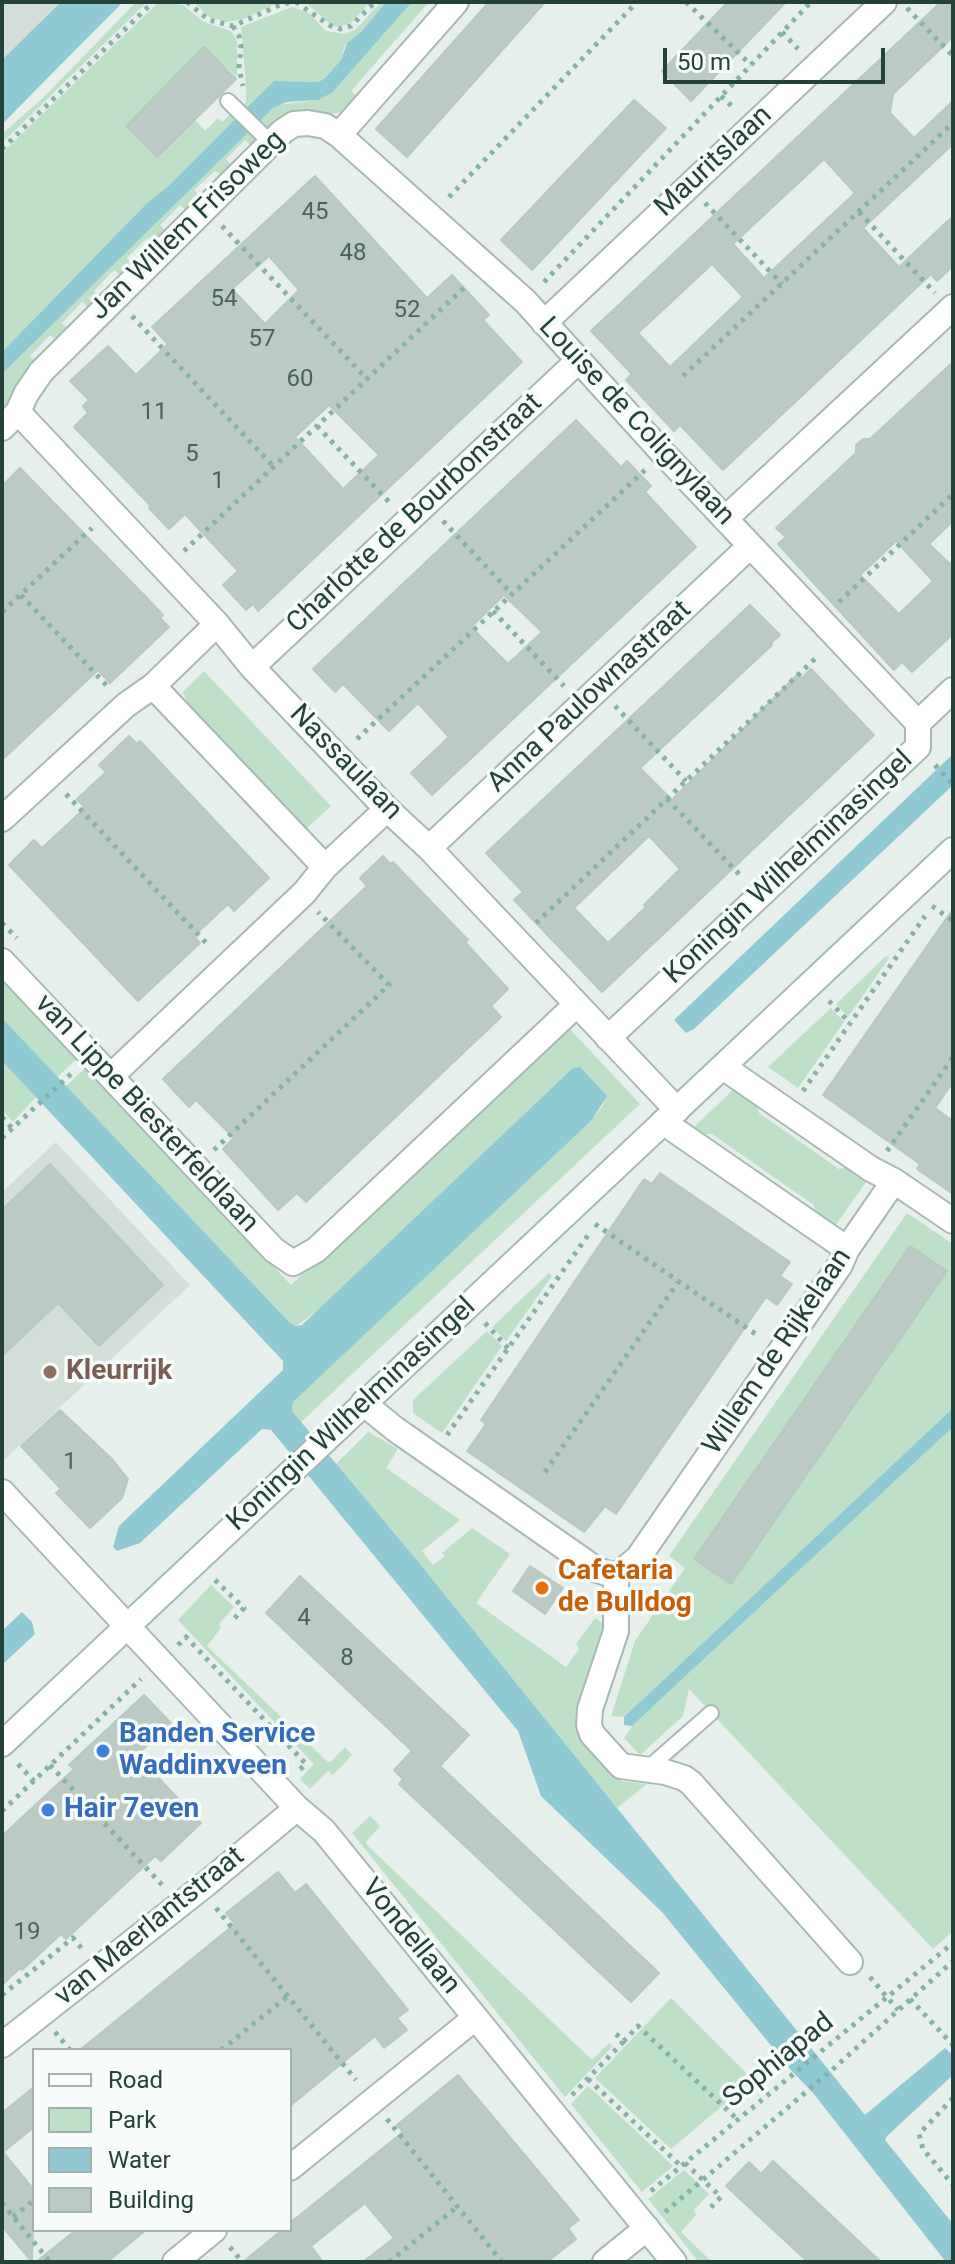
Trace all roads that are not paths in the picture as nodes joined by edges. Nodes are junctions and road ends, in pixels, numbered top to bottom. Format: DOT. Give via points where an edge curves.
graph roads {
  1 [pos="456,2"];
  2 [pos="884,2"];
  3 [pos="234,106"];
  4 [pos="339,135"];
  5 [pos="265,137"];
  6 [pos="952,308"];
  7 [pos="544,323"];
  8 [pos="578,361"];
  9 [pos="10,420"];
  10 [pos="725,519"];
  11 [pos="750,546"];
  12 [pos="217,624"];
  13 [pos="252,667"];
  14 [pos="153,686"];
  15 [pos="953,690"];
  16 [pos="918,723"];
  17 [pos="387,809"];
  18 [pos="2,819"];
  19 [pos="429,848"];
  20 [pos="953,850"];
  21 [pos="325,867"];
  22 [pos="2,961"];
  23 [pos="576,1005"];
  24 [pos="608,1038"];
  25 [pos="723,1067"];
  26 [pos="111,1076"];
  27 [pos="670,1116"];
  28 [pos="884,1176"];
  29 [pos="953,1221"];
  30 [pos="847,1249"];
  31 [pos="363,1403"];
  32 [pos="2,1492"];
  33 [pos="616,1576"];
  34 [pos="128,1627"];
  35 [pos="711,1713"];
  36 [pos="2,1744"];
  37 [pos="645,1770"];
  38 [pos="297,1808"];
  39 [pos="850,1962"];
  40 [pos="475,2018"];
  41 [pos="2,2045"];
  42 [pos="292,2166"];
  43 [pos="647,2228"];
  44 [pos="212,2232"];
  45 [pos="175,2262"];
  46 [pos="605,2262"];
  47 [pos="674,2262"];
  1 -- 4 [label="street"];
  2 -- 7 [label="street, Mauritslaan"];
  3 -- 5 [label="lane"];
  4 -- 5 [label="street, Jan Willem Frisoweg" via="325,126 294,124"];
  4 -- 7 [label="street, Louise de Colignylaan"];
  5 -- 9 [label="street, Jan Willem Frisoweg" via="206,208 41,372"];
  6 -- 10 [label="street"];
  7 -- 8 [label="street, Louise de Colignylaan"];
  8 -- 10 [label="street, Louise de Colignylaan"];
  8 -- 13 [label="street, Charlotte de Bourbonstraat"];
  9 -- 12 [label="street, Nassaulaan" via="111,511"];
  10 -- 11 [label="street, Louise de Colignylaan"];
  11 -- 16 [label="street, Louise de Colignylaan"];
  11 -- 19 [label="street, Anna Paulownastraat"];
  12 -- 13 [label="street, Nassaulaan"];
  12 -- 14 [label="street"];
  13 -- 17 [label="street, Nassaulaan"];
  14 -- 18 [label="street"];
  14 -- 21 [label="street"];
  15 -- 16 [label="street, Koningin Wilhelminasingel"];
  16 -- 24 [label="street, Koningin Wilhelminasingel" via="918,747"];
  17 -- 19 [label="street, Nassaulaan"];
  17 -- 21 [label="street"];
  19 -- 23 [label="street, Nassaulaan"];
  20 -- 25 [label="street, Koningin Wilhelminasingel"];
  21 -- 26 [label="street"];
  22 -- 26 [label="street, van Lippe Biesterfeldlaan"];
  23 -- 24 [label="street, Nassaulaan"];
  23 -- 26 [label="street, van Lippe Biesterfeldlaan" via="316,1250 293,1263 274,1250"];
  24 -- 27 [label="street, Nassaulaan"];
  25 -- 27 [label="street, Koningin Wilhelminasingel"];
  25 -- 28 [label="street"];
  27 -- 30 [label="street, Nassaulaan"];
  27 -- 31 [label="street, Koningin Wilhelminasingel"];
  28 -- 29 [label="street"];
  28 -- 30 [label="street, Willem de Rijkelaan"];
  30 -- 33 [label="street, Willem de Rijkelaan" via="638,1558"];
  31 -- 33 [label="street" via="597,1570"];
  31 -- 34 [label="street, Koningin Wilhelminasingel"];
  32 -- 34 [label="street, Vondellaan"];
  33 -- 37 [label="street" via="616,1631 589,1725 621,1766"];
  34 -- 36 [label="street, Koningin Wilhelminasingel"];
  34 -- 38 [label="street, Vondellaan"];
  35 -- 37 [label="lane"];
  37 -- 39 [label="street" via="691,1783"];
  38 -- 40 [label="street, Vondellaan" via="324,1831"];
  38 -- 41 [label="street, van Maerlantstraat"];
  40 -- 42 [label="street"];
  40 -- 43 [label="street, Vondellaan"];
  43 -- 46 [label="street"];
  43 -- 47 [label="street, Vondellaan"];
  44 -- 45 [label="street"];
}
